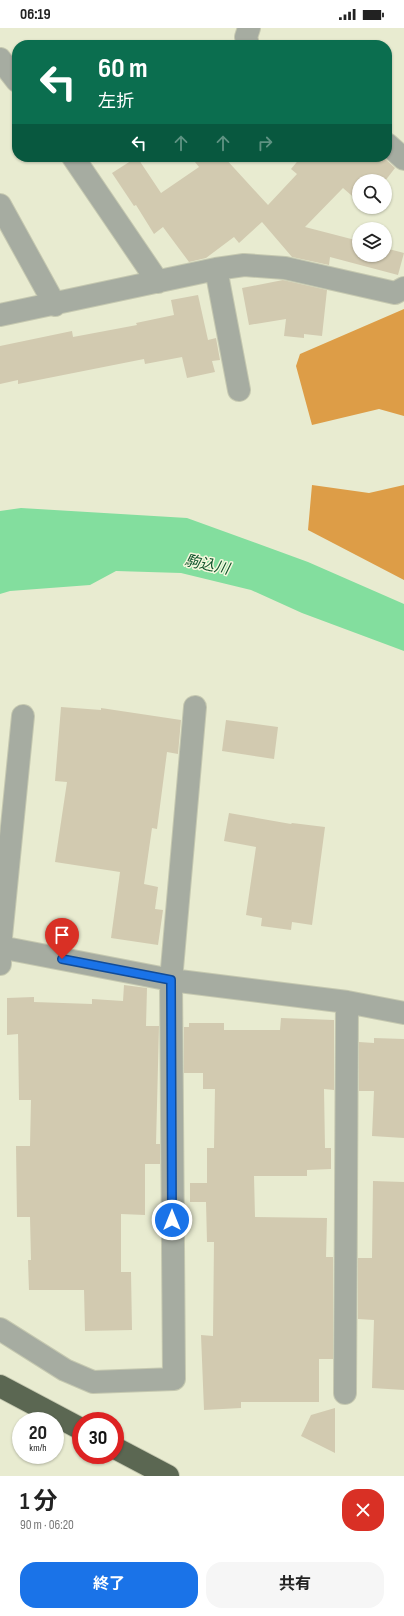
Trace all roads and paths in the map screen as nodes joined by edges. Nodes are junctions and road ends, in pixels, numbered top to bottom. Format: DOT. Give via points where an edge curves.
graph roads {
  1 [pos="249,28"];
  2 [pos="247,40"];
  3 [pos="0,59"];
  4 [pos="12,75"];
  5 [pos="392,148"];
  6 [pos="404,159"];
  7 [pos="76,162"];
  8 [pos="0,205"];
  9 [pos="216,269"];
  10 [pos="158,282"];
  11 [pos="404,288"];
  12 [pos="55,305"];
  13 [pos="0,315"];
  14 [pos="239,390"];
  15 [pos="195,707"];
  16 [pos="23,716"];
  17 [pos="0,947"];
  18 [pos="0,964"];
  19 [pos="171,980"];
  20 [pos="347,1002"];
  21 [pos="404,1013"];
  22 [pos="0,1329"];
  23 [pos="0,1386"];
  24 [pos="345,1393"];
  25 [pos="72,1424"];
  26 [pos="124,1453"];
  27 [pos="168,1476"];
  1 -- 2 [label="street"];
  3 -- 4 [label="street"];
  5 -- 6 [label="street"];
  7 -- 10 [label="street"];
  8 -- 12 [label="street"];
  9 -- 10 [label="street"];
  9 -- 11 [label="street" via="244,264 285,268 395,293"];
  9 -- 14 [label="street"];
  10 -- 12 [label="street"];
  12 -- 13 [label="street"];
  15 -- 19 [label="street"];
  16 -- 17 [label="street"];
  17 -- 18 [label="street"];
  17 -- 19 [label="street"];
  19 -- 20 [label="street"];
  19 -- 22 [label="street" via="174,1380 93,1382 65,1370"];
  20 -- 21 [label="street"];
  20 -- 24 [label="street"];
  23 -- 25 [label="highway"];
  26 -- 27 [label="highway"];
}
